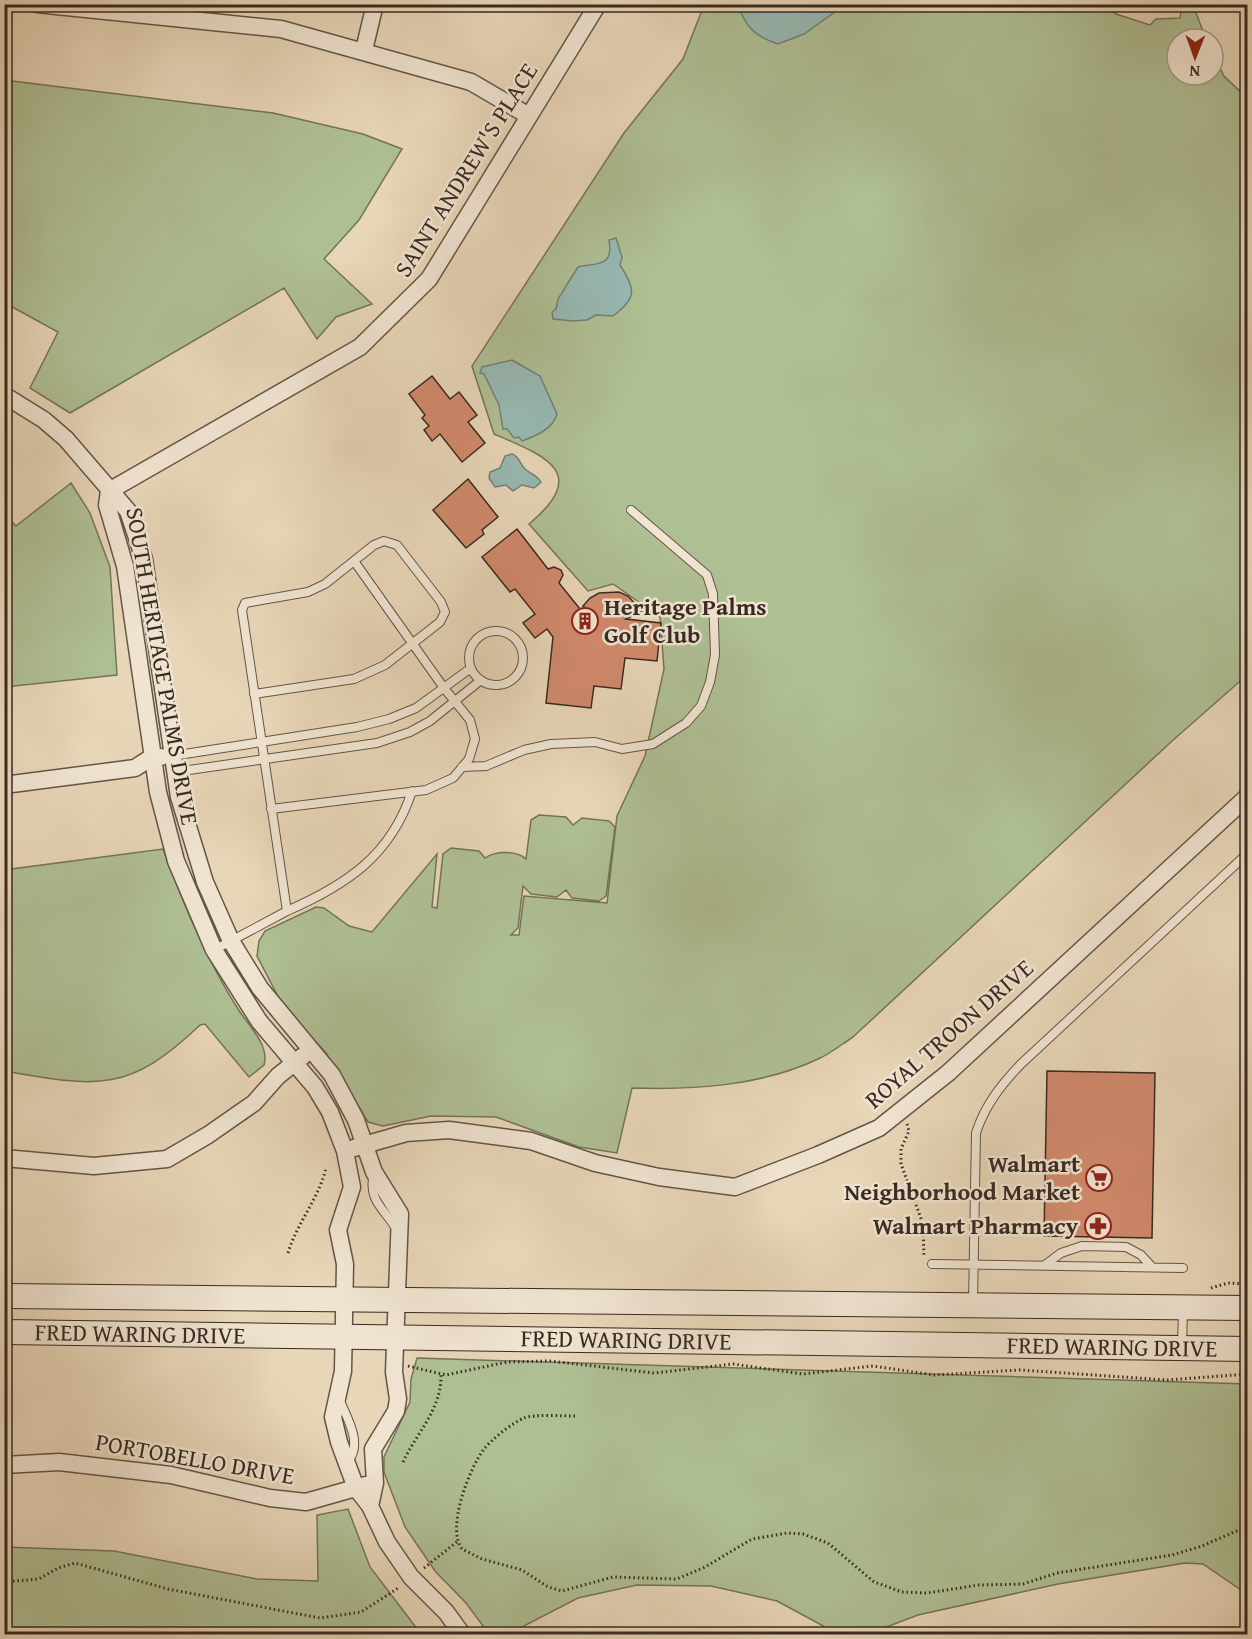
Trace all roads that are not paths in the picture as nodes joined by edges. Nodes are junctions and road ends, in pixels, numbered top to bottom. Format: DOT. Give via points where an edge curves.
graph roads {
  1 [pos="37,4"];
  2 [pos="375,4"];
  3 [pos="598,4"];
  4 [pos="364,50"];
  5 [pos="529,116"];
  6 [pos="4,395"];
  7 [pos="109,491"];
  8 [pos="631,510"];
  9 [pos="354,561"];
  10 [pos="414,642"];
  11 [pos="471,668"];
  12 [pos="481,680"];
  13 [pos="444,688"];
  14 [pos="254,694"];
  15 [pos="455,701"];
  16 [pos="260,741"];
  17 [pos="262,759"];
  18 [pos="153,764"];
  19 [pos="173,764"];
  20 [pos="462,767"];
  21 [pos="4,785"];
  22 [pos="412,791"];
  23 [pos="1248,796"];
  24 [pos="271,809"];
  25 [pos="1248,853"];
  26 [pos="287,911"];
  27 [pos="231,941"];
  28 [pos="214,950"];
  29 [pos="311,1049"];
  30 [pos="295,1062"];
  31 [pos="365,1145"];
  32 [pos="345,1151"];
  33 [pos="4,1158"];
  34 [pos="376,1180"];
  35 [pos="352,1187"];
  36 [pos="932,1264"];
  37 [pos="974,1264"];
  38 [pos="1046,1265"];
  39 [pos="1152,1267"];
  40 [pos="1183,1268"];
  41 [pos="4,1296"];
  42 [pos="344,1300"];
  43 [pos="396,1300"];
  44 [pos="973,1306"];
  45 [pos="1183,1308"];
  46 [pos="1248,1308"];
  47 [pos="4,1332"];
  48 [pos="343,1337"];
  49 [pos="395,1337"];
  50 [pos="1182,1348"];
  51 [pos="1248,1349"];
  52 [pos="373,1449"];
  53 [pos="348,1454"];
  54 [pos="4,1465"];
  55 [pos="375,1483"];
  56 [pos="356,1488"];
  57 [pos="370,1506"];
  58 [pos="462,1635"];
  1 -- 4 [label="street" via="281,29"];
  2 -- 4 [label="street"];
  3 -- 5 [label="street, SAINT ANDREW'S PLACE"];
  4 -- 5 [label="street" via="471,82"];
  5 -- 7 [label="street, SAINT ANDREW'S PLACE" via="429,279 360,347"];
  6 -- 7 [label="street, SOUTH HERITAGE PALMS DRIVE" via="30,410 66,440"];
  7 -- 18 [label="street, SOUTH HERITAGE PALMS DRIVE" via="107,505 125,566"];
  7 -- 19 [label="street, SOUTH HERITAGE PALMS DRIVE" via="128,511 144,559"];
  8 -- 20 [label="lane" via="707,575 713,594 715,654 701,706 686,723 652,744 622,749 595,742 551,744 486,766"];
  9 -- 10 [label="lane"];
  9 -- 10 [label="lane" via="384,541 397,545 441,602 445,612 440,622"];
  9 -- 14 [label="lane" via="308,592 245,603 242,610"];
  10 -- 13 [label="lane"];
  10 -- 14 [label="lane" via="385,665 354,679"];
  11 -- 12 [label="lane"];
  11 -- 12 [label="lane" via="471,649 481,636 498,631 514,638 523,653 515,678 498,685"];
  11 -- 13 [label="lane"];
  12 -- 15 [label="lane"];
  13 -- 15 [label="lane"];
  13 -- 16 [label="lane" via="416,708 357,727"];
  14 -- 16 [label="lane"];
  15 -- 17 [label="lane" via="410,732 377,743"];
  15 -- 20 [label="lane" via="470,720 475,739"];
  16 -- 17 [label="lane"];
  16 -- 19 [label="lane"];
  17 -- 19 [label="lane"];
  17 -- 24 [label="lane"];
  18 -- 19 [label="street"];
  18 -- 21 [label="street"];
  18 -- 28 [label="street, SOUTH HERITAGE PALMS DRIVE" via="176,861"];
  19 -- 27 [label="street, SOUTH HERITAGE PALMS DRIVE" via="195,854"];
  20 -- 22 [label="lane" via="453,778 426,790"];
  22 -- 24 [label="lane"];
  22 -- 26 [label="lane" via="403,818 356,874 330,892"];
  23 -- 31 [label="street, ROYAL TROON DRIVE" via="948,1073 899,1113 879,1128 735,1187 595,1164 531,1141 449,1130 406,1133"];
  24 -- 26 [label="lane"];
  25 -- 37 [label="lane" via="1021,1064 982,1114 976,1133"];
  26 -- 27 [label="lane"];
  27 -- 28 [label="lane"];
  27 -- 29 [label="street, SOUTH HERITAGE PALMS DRIVE" via="278,1013"];
  28 -- 30 [label="street, SOUTH HERITAGE PALMS DRIVE" via="249,1006"];
  29 -- 30 [label="street"];
  29 -- 31 [label="street, SOUTH HERITAGE PALMS DRIVE" via="342,1091"];
  30 -- 32 [label="street, SOUTH HERITAGE PALMS DRIVE" via="323,1099"];
  30 -- 33 [label="street" via="254,1103 167,1159 94,1166"];
  31 -- 32 [label="street, ROYAL TROON DRIVE"];
  31 -- 34 [label="street, SOUTH HERITAGE PALMS DRIVE"];
  32 -- 35 [label="street, SOUTH HERITAGE PALMS DRIVE"];
  34 -- 35 [label="lane"];
  34 -- 43 [label="street, SOUTH HERITAGE PALMS DRIVE" via="400,1214"];
  35 -- 42 [label="street, SOUTH HERITAGE PALMS DRIVE" via="338,1230 345,1264"];
  36 -- 37 [label="lane"];
  37 -- 38 [label="lane"];
  37 -- 44 [label="lane"];
  38 -- 39 [label="lane"];
  38 -- 39 [label="lane" via="1061,1253 1082,1246 1126,1246 1141,1254"];
  39 -- 40 [label="lane"];
  41 -- 42 [label="main road, FRED WARING DRIVE"];
  42 -- 43 [label="main road, FRED WARING DRIVE"];
  42 -- 48 [label="street, SOUTH HERITAGE PALMS DRIVE"];
  43 -- 44 [label="main road, FRED WARING DRIVE"];
  43 -- 49 [label="street, SOUTH HERITAGE PALMS DRIVE"];
  44 -- 45 [label="main road, FRED WARING DRIVE"];
  45 -- 46 [label="main road, FRED WARING DRIVE"];
  45 -- 50 [label="lane"];
  47 -- 48 [label="main road, FRED WARING DRIVE"];
  48 -- 49 [label="main road, FRED WARING DRIVE"];
  48 -- 53 [label="street, SOUTH HERITAGE PALMS DRIVE" via="343,1371 333,1417"];
  49 -- 50 [label="main road, FRED WARING DRIVE"];
  49 -- 52 [label="street, SOUTH HERITAGE PALMS DRIVE" via="394,1372 399,1399 396,1412"];
  50 -- 51 [label="main road, FRED WARING DRIVE"];
  52 -- 53 [label="lane"];
  52 -- 55 [label="street"];
  53 -- 56 [label="street, SOUTH HERITAGE PALMS DRIVE"];
  54 -- 56 [label="street, PORTOBELLO DRIVE" via="59,1462 171,1475 270,1498 306,1502"];
  55 -- 56 [label="street, PORTOBELLO DRIVE"];
  55 -- 57 [label="street"];
  56 -- 57 [label="street"];
  57 -- 58 [label="street" via="387,1542 411,1577 446,1612"];
}
